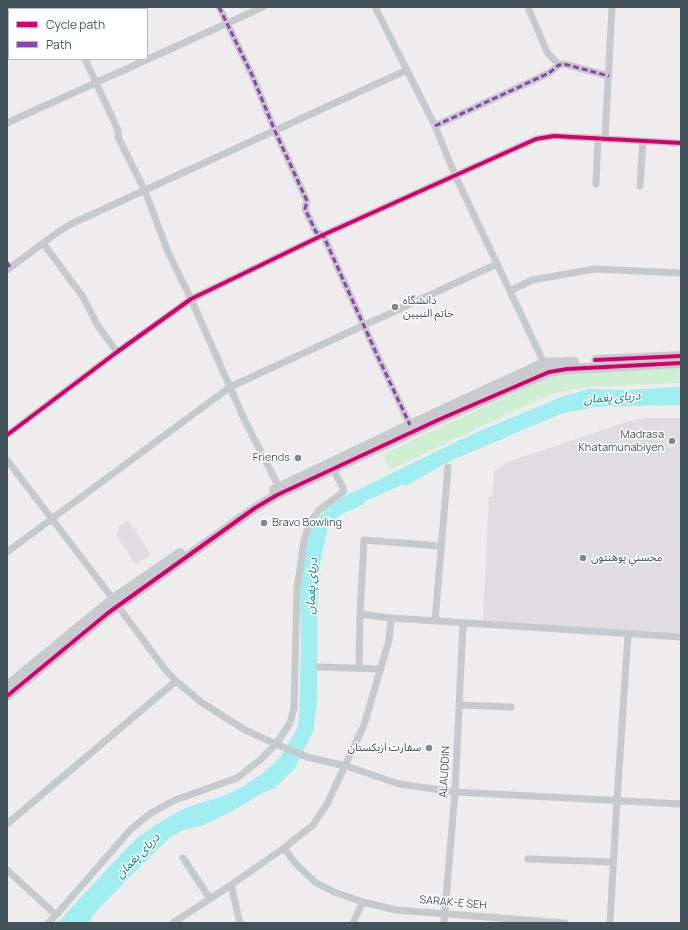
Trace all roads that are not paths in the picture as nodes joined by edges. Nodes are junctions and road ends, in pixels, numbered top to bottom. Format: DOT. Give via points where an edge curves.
graph roads {
  1 [pos="219,7"];
  2 [pos="263,7"];
  3 [pos="375,7"];
  4 [pos="528,7"];
  5 [pos="612,7"];
  6 [pos="227,23"];
  7 [pos="148,58"];
  8 [pos="85,60"];
  9 [pos="144,60"];
  10 [pos="559,65"];
  11 [pos="408,70"];
  12 [pos="609,76"];
  13 [pos="95,82"];
  14 [pos="7,122"];
  15 [pos="435,126"];
  16 [pos="275,131"];
  17 [pos="602,138"];
  18 [pos="642,141"];
  19 [pos="681,143"];
  20 [pos="455,174"];
  21 [pos="596,184"];
  22 [pos="640,186"];
  23 [pos="145,191"];
  24 [pos="323,235"];
  25 [pos="44,244"];
  26 [pos="497,264"];
  27 [pos="8,266"];
  28 [pos="681,273"];
  29 [pos="510,291"];
  30 [pos="191,299"];
  31 [pos="364,326"];
  32 [pos="117,352"];
  33 [pos="681,356"];
  34 [pos="544,363"];
  35 [pos="681,363"];
  36 [pos="230,387"];
  37 [pos="410,425"];
  38 [pos="7,436"];
  39 [pos="379,443"];
  40 [pos="7,460"];
  41 [pos="448,467"];
  42 [pos="333,470"];
  43 [pos="278,487"];
  44 [pos="52,518"];
  45 [pos="440,546"];
  46 [pos="7,552"];
  47 [pos="115,602"];
  48 [pos="360,614"];
  49 [pos="391,618"];
  50 [pos="435,621"];
  51 [pos="463,622"];
  52 [pos="628,634"];
  53 [pos="681,637"];
  54 [pos="319,667"];
  55 [pos="359,668"];
  56 [pos="381,669"];
  57 [pos="176,681"];
  58 [pos="7,686"];
  59 [pos="7,696"];
  60 [pos="460,704"];
  61 [pos="511,707"];
  62 [pos="277,745"];
  63 [pos="346,766"];
  64 [pos="455,792"];
  65 [pos="617,800"];
  66 [pos="681,804"];
  67 [pos="7,824"];
  68 [pos="284,848"];
  69 [pos="183,858"];
  70 [pos="528,859"];
  71 [pos="613,862"];
  72 [pos="7,870"];
  73 [pos="231,885"];
  74 [pos="210,899"];
  75 [pos="362,902"];
  76 [pos="445,914"];
  77 [pos="56,915"];
  78 [pos="48,923"];
  79 [pos="173,923"];
  80 [pos="240,923"];
  81 [pos="354,923"];
  82 [pos="444,923"];
  83 [pos="565,923"];
  84 [pos="610,923"];
  1 -- 6 [label="street"];
  2 -- 6 [label="street"];
  3 -- 11 [label="street"];
  4 -- 10 [label="street" via="548,52"];
  5 -- 12 [label="street"];
  6 -- 7 [label="street"];
  6 -- 16 [label="street"];
  8 -- 13 [label="street"];
  9 -- 13 [label="street"];
  10 -- 12 [label="street" via="564,64"];
  10 -- 15 [label="street" via="549,73"];
  11 -- 15 [label="street"];
  11 -- 16 [label="street"];
  12 -- 17 [label="street"];
  13 -- 14 [label="street"];
  13 -- 23 [label="street" via="118,130 118,137"];
  15 -- 20 [label="street"];
  16 -- 23 [label="street"];
  16 -- 24 [label="street" via="307,201 305,209 316,232"];
  17 -- 18 [label="street"];
  17 -- 20 [label="street" via="554,136 536,139"];
  17 -- 21 [label="street"];
  18 -- 19 [label="street"];
  18 -- 22 [label="street"];
  20 -- 24 [label="street"];
  20 -- 26 [label="street"];
  23 -- 25 [label="street" via="70,224"];
  23 -- 30 [label="street" via="168,252"];
  24 -- 30 [label="street"];
  24 -- 31 [label="street"];
  25 -- 27 [label="street"];
  25 -- 32 [label="street" via="83,297 98,326"];
  26 -- 29 [label="street"];
  26 -- 31 [label="street"];
  28 -- 29 [label="street" via="595,269 532,280"];
  29 -- 34 [label="street"];
  30 -- 32 [label="street"];
  30 -- 36 [label="street"];
  31 -- 36 [label="street"];
  31 -- 37 [label="street"];
  32 -- 38 [label="street"];
  33 -- 34 [label="main road"];
  34 -- 37 [label="main road"];
  35 -- 39 [label="main road" via="549,372"];
  36 -- 43 [label="street"];
  36 -- 44 [label="street"];
  37 -- 39 [label="main road"];
  39 -- 42 [label="main road"];
  39 -- 43 [label="main road"];
  40 -- 44 [label="street"];
  41 -- 45 [label="street"];
  42 -- 47 [label="main road" via="277,495 255,508"];
  42 -- 62 [label="street" via="343,490 315,514 304,541 297,589 294,708 290,723"];
  43 -- 47 [label="main road" via="243,509"];
  44 -- 46 [label="street"];
  44 -- 47 [label="street"];
  45 -- 48 [label="street" via="364,540"];
  45 -- 50 [label="street"];
  47 -- 57 [label="street"];
  47 -- 58 [label="main road"];
  47 -- 59 [label="main road"];
  48 -- 49 [label="street"];
  48 -- 55 [label="street"];
  49 -- 50 [label="street"];
  49 -- 56 [label="street" via="389,640"];
  50 -- 51 [label="street"];
  51 -- 52 [label="street"];
  51 -- 60 [label="street, ALAUDDIN"];
  52 -- 53 [label="street"];
  52 -- 65 [label="street"];
  54 -- 55 [label="street"];
  55 -- 56 [label="street"];
  56 -- 63 [label="street" via="364,725"];
  57 -- 62 [label="street" via="227,719"];
  57 -- 67 [label="street"];
  60 -- 61 [label="street"];
  60 -- 64 [label="street, ALAUDDIN"];
  62 -- 63 [label="street"];
  62 -- 77 [label="street" via="237,778 175,800 151,813 131,829"];
  63 -- 64 [label="street" via="399,784"];
  63 -- 68 [label="street" via="313,825"];
  64 -- 65 [label="street"];
  64 -- 76 [label="street, ALAUDDIN"];
  65 -- 66 [label="street"];
  65 -- 71 [label="street"];
  68 -- 73 [label="street"];
  68 -- 75 [label="street, SARAK-E SEH" via="315,882"];
  69 -- 74 [label="street"];
  70 -- 71 [label="street"];
  71 -- 84 [label="street"];
  72 -- 77 [label="street"];
  73 -- 74 [label="street"];
  73 -- 80 [label="street"];
  74 -- 79 [label="street"];
  75 -- 76 [label="street, SARAK-E SEH" via="396,910"];
  75 -- 81 [label="street"];
  76 -- 82 [label="street, ALAUDDIN"];
  76 -- 83 [label="street, SARAK-E SEH"];
  77 -- 78 [label="street"];
}
